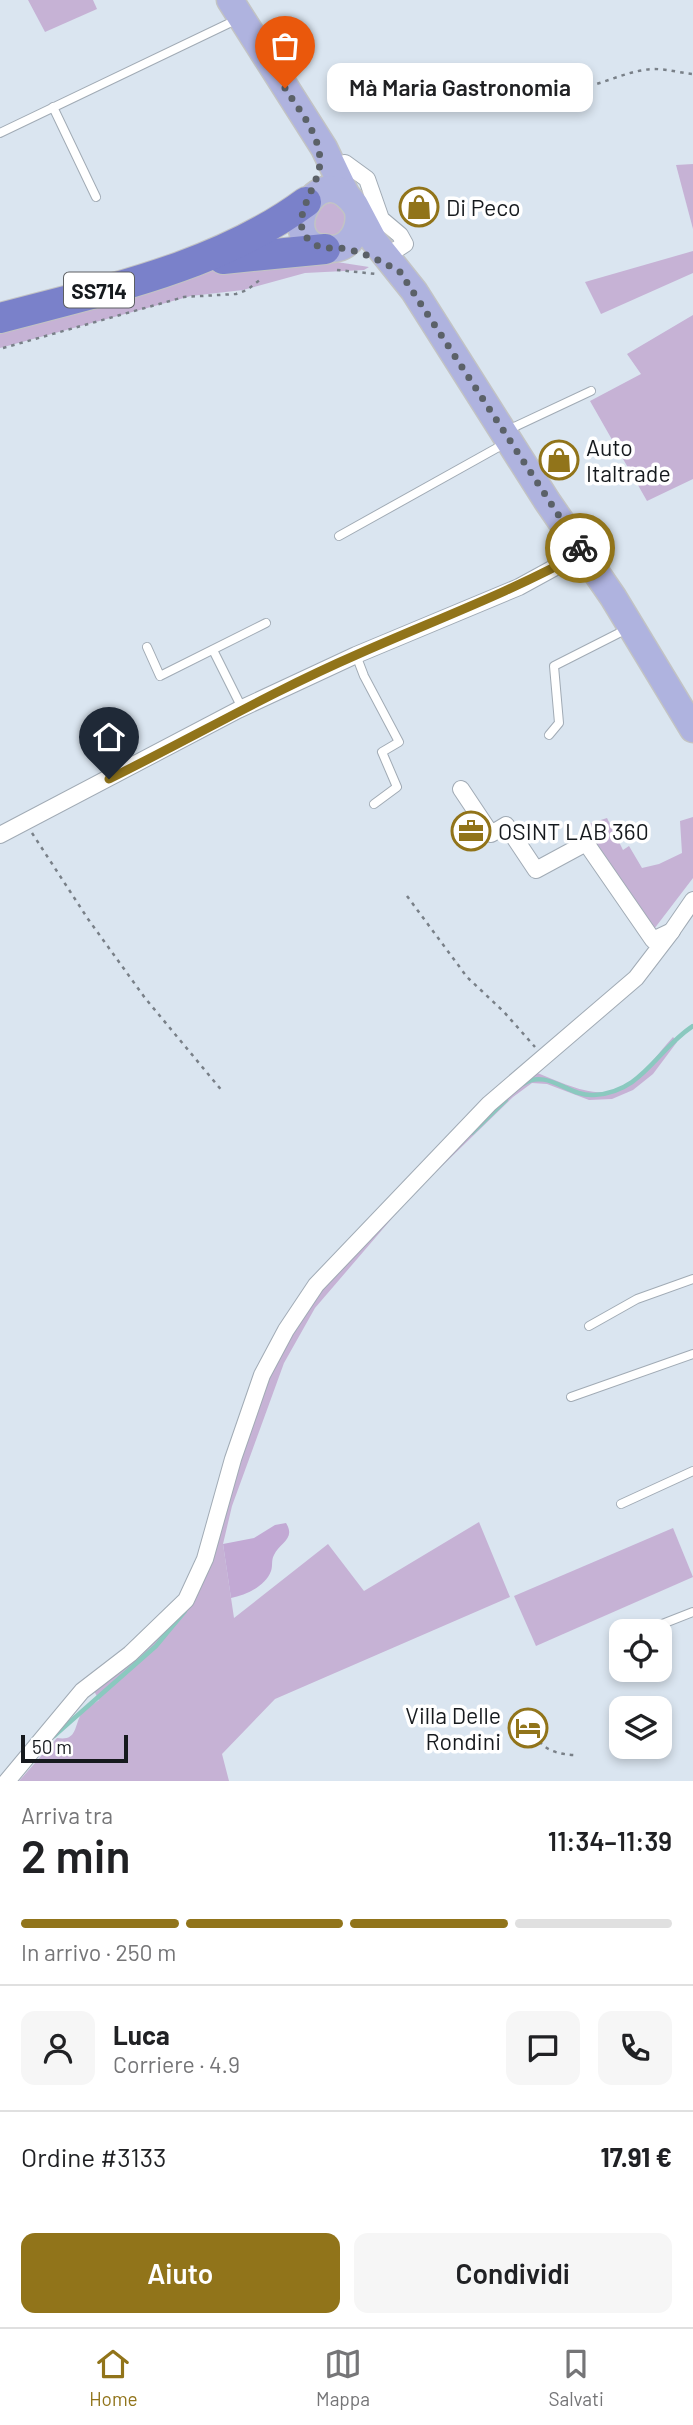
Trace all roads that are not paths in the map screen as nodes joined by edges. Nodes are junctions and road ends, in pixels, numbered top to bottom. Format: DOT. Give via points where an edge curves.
graph roads {
  1 [pos="235,5"];
  2 [pos="53,107"];
  3 [pos="0,133"];
  4 [pos="316,138"];
  5 [pos="345,163"];
  6 [pos="96,197"];
  7 [pos="308,200"];
  8 [pos="352,203"];
  9 [pos="332,255"];
  10 [pos="396,259"];
  11 [pos="198,261"];
  12 [pos="0,318"];
  13 [pos="591,391"];
  14 [pos="507,436"];
  15 [pos="339,536"];
  16 [pos="583,552"];
  17 [pos="266,623"];
  18 [pos="631,627"];
  19 [pos="147,646"];
  20 [pos="214,650"];
  21 [pos="356,654"];
  22 [pos="242,708"];
  23 [pos="693,729"];
  24 [pos="549,735"];
  25 [pos="461,789"];
  26 [pos="374,804"];
  27 [pos="0,835"];
  28 [pos="693,900"];
  29 [pos="671,931"];
  30 [pos="693,1279"];
  31 [pos="589,1326"];
  32 [pos="693,1354"];
  33 [pos="571,1397"];
  34 [pos="693,1471"];
  35 [pos="621,1504"];
  36 [pos="693,1612"];
  37 [pos="672,1620"];
  38 [pos="7,1781"];
  1 -- 2 [label="lane"];
  1 -- 4 [label="main road"];
  2 -- 3 [label="lane"];
  2 -- 6 [label="lane"];
  4 -- 7 [label="main road" via="320,162"];
  4 -- 8 [label="main road"];
  5 -- 10 [label="street" via="367,179 381,219 400,235"];
  7 -- 8 [label="main road" via="331,191"];
  7 -- 9 [label="main road" via="301,218 304,234"];
  7 -- 11 [label="highway, SS714" via="269,228"];
  8 -- 9 [label="main road" via="358,229"];
  8 -- 10 [label="main road" via="374,241"];
  9 -- 10 [label="main road"];
  9 -- 11 [label="highway, SS714"];
  10 -- 14 [label="main road"];
  11 -- 12 [label="highway, SS714"];
  13 -- 14 [label="lane"];
  14 -- 15 [label="lane"];
  14 -- 16 [label="main road"];
  16 -- 18 [label="main road"];
  16 -- 21 [label="street" via="519,587"];
  17 -- 20 [label="lane"];
  18 -- 23 [label="main road"];
  18 -- 24 [label="lane" via="554,666 559,723"];
  19 -- 20 [label="lane" via="160,676"];
  20 -- 22 [label="lane"];
  21 -- 22 [label="street"];
  21 -- 26 [label="lane" via="363,677 399,742 382,751 397,787"];
  22 -- 27 [label="street"];
  25 -- 29 [label="street" via="491,834 506,825 536,870 586,843 653,940"];
  28 -- 29 [label="street"];
  29 -- 38 [label="street" via="636,978 489,1104 316,1285 262,1375 205,1559 186,1600 130,1654 82,1691"];
  30 -- 31 [label="lane" via="637,1299"];
  32 -- 33 [label="lane"];
  34 -- 35 [label="lane"];
  36 -- 37 [label="lane"];
}
